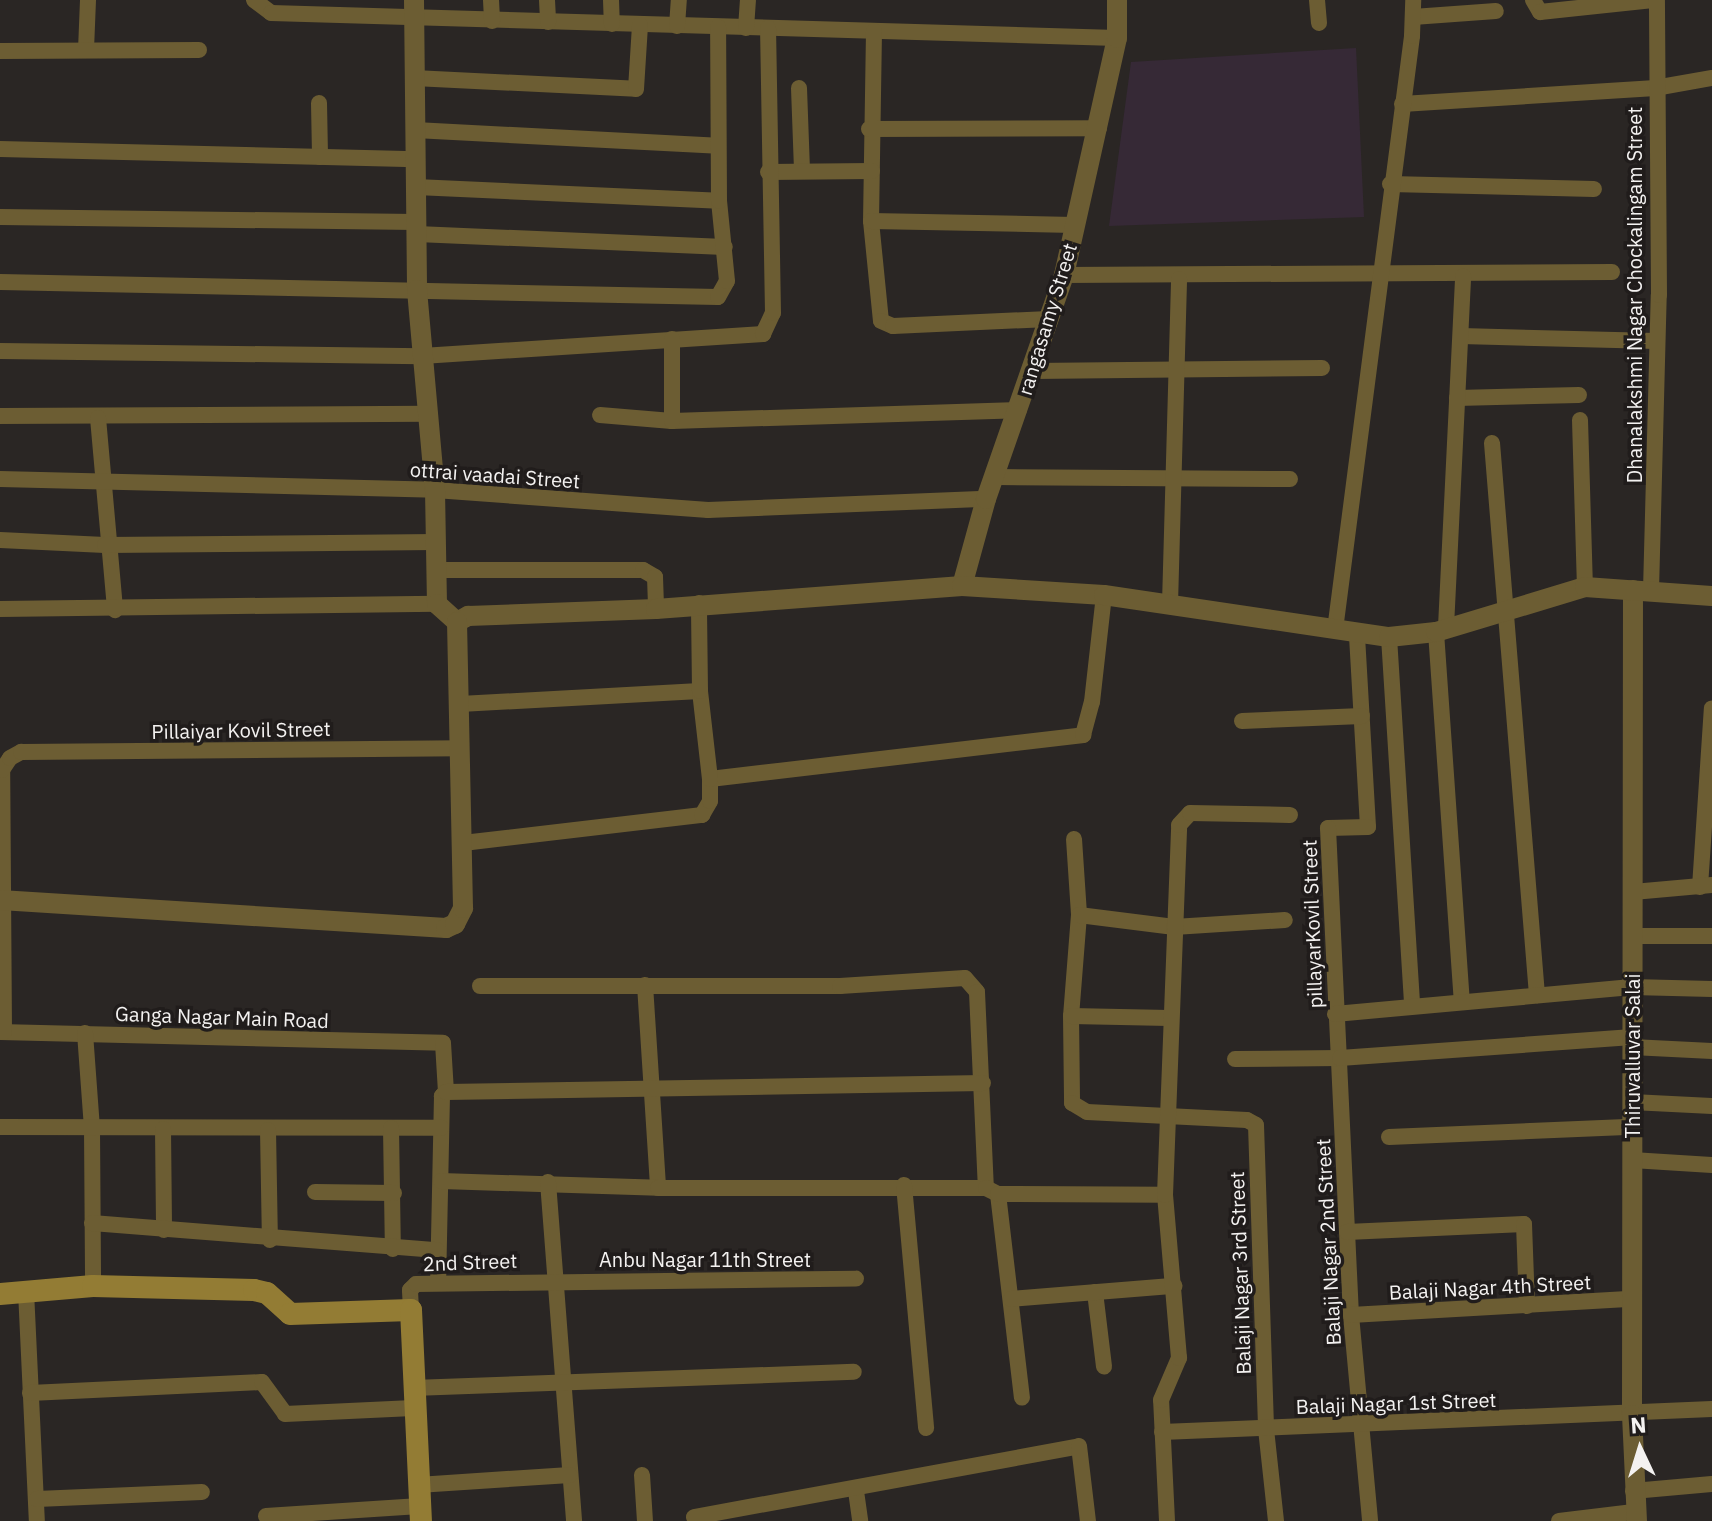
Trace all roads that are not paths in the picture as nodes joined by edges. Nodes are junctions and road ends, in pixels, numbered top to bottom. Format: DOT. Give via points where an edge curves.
graph roads {
  1 [pos="88,0"];
  2 [pos="254,0"];
  3 [pos="491,0"];
  4 [pos="547,0"];
  5 [pos="611,0"];
  6 [pos="679,0"];
  7 [pos="748,0"];
  8 [pos="1117,0"];
  9 [pos="1317,0"];
  10 [pos="1533,0"];
  11 [pos="1656,0"];
  12 [pos="1413,8"];
  13 [pos="414,9"];
  14 [pos="1496,11"];
  15 [pos="492,21"];
  16 [pos="548,22"];
  17 [pos="1319,23"];
  18 [pos="612,24"];
  19 [pos="640,25"];
  20 [pos="677,26"];
  21 [pos="718,27"];
  22 [pos="746,28"];
  23 [pos="768,28"];
  24 [pos="874,31"];
  25 [pos="1117,38"];
  26 [pos="86,50"];
  27 [pos="199,50"];
  28 [pos="0,51"];
  29 [pos="414,78"];
  30 [pos="1712,78"];
  31 [pos="799,88"];
  32 [pos="1655,88"];
  33 [pos="319,103"];
  34 [pos="1402,104"];
  35 [pos="1099,128"];
  36 [pos="869,129"];
  37 [pos="415,130"];
  38 [pos="718,146"];
  39 [pos="0,149"];
  40 [pos="320,157"];
  41 [pos="416,159"];
  42 [pos="802,171"];
  43 [pos="872,171"];
  44 [pos="768,172"];
  45 [pos="1390,184"];
  46 [pos="416,187"];
  47 [pos="1594,189"];
  48 [pos="719,201"];
  49 [pos="0,217"];
  50 [pos="871,221"];
  51 [pos="1074,225"];
  52 [pos="416,228"];
  53 [pos="725,247"];
  54 [pos="1612,272"];
  55 [pos="1064,275"];
  56 [pos="1379,275"];
  57 [pos="1463,276"];
  58 [pos="1179,279"];
  59 [pos="0,282"];
  60 [pos="417,290"];
  61 [pos="1049,319"];
  62 [pos="1461,336"];
  63 [pos="672,339"];
  64 [pos="1656,341"];
  65 [pos="0,351"];
  66 [pos="422,356"];
  67 [pos="1177,368"];
  68 [pos="1322,368"];
  69 [pos="1033,371"];
  70 [pos="1579,395"];
  71 [pos="1457,398"];
  72 [pos="1019,410"];
  73 [pos="427,414"];
  74 [pos="600,415"];
  75 [pos="0,416"];
  76 [pos="98,418"];
  77 [pos="1580,420"];
  78 [pos="672,421"];
  79 [pos="1492,443"];
  80 [pos="997,477"];
  81 [pos="1172,478"];
  82 [pos="0,479"];
  83 [pos="1290,479"];
  84 [pos="100,481"];
  85 [pos="435,490"];
  86 [pos="986,499"];
  87 [pos="0,540"];
  88 [pos="436,542"];
  89 [pos="105,545"];
  90 [pos="438,570"];
  91 [pos="962,586"];
  92 [pos="1585,587"];
  93 [pos="1642,590"];
  94 [pos="1104,595"];
  95 [pos="1712,596"];
  96 [pos="699,603"];
  97 [pos="437,604"];
  98 [pos="1170,604"];
  99 [pos="0,609"];
  100 [pos="656,609"];
  101 [pos="1507,609"];
  102 [pos="115,610"];
  103 [pos="457,622"];
  104 [pos="1441,629"];
  105 [pos="1335,630"];
  106 [pos="1357,636"];
  107 [pos="1389,637"];
  108 [pos="700,691"];
  109 [pos="460,704"];
  110 [pos="1712,708"];
  111 [pos="1362,716"];
  112 [pos="1242,721"];
  113 [pos="461,748"];
  114 [pos="710,779"];
  115 [pos="1290,815"];
  116 [pos="1074,839"];
  117 [pos="463,843"];
  118 [pos="1706,886"];
  119 [pos="1633,892"];
  120 [pos="0,900"];
  121 [pos="1079,915"];
  122 [pos="1285,920"];
  123 [pos="1174,927"];
  124 [pos="1632,936"];
  125 [pos="1712,936"];
  126 [pos="2,973"];
  127 [pos="645,985"];
  128 [pos="480,986"];
  129 [pos="1632,987"];
  130 [pos="1712,989"];
  131 [pos="1537,995"];
  132 [pos="1462,1000"];
  133 [pos="1412,1006"];
  134 [pos="1335,1014"];
  135 [pos="1071,1016"];
  136 [pos="1169,1018"];
  137 [pos="2,1032"];
  138 [pos="85,1033"];
  139 [pos="1632,1042"];
  140 [pos="1712,1051"];
  141 [pos="1340,1058"];
  142 [pos="1235,1059"];
  143 [pos="983,1083"];
  144 [pos="652,1085"];
  145 [pos="446,1092"];
  146 [pos="1632,1102"];
  147 [pos="1712,1106"];
  148 [pos="1168,1117"];
  149 [pos="0,1127"];
  150 [pos="1632,1127"];
  151 [pos="391,1128"];
  152 [pos="441,1128"];
  153 [pos="92,1129"];
  154 [pos="163,1129"];
  155 [pos="268,1130"];
  156 [pos="1389,1137"];
  157 [pos="1632,1160"];
  158 [pos="1712,1165"];
  159 [pos="441,1181"];
  160 [pos="548,1182"];
  161 [pos="904,1185"];
  162 [pos="658,1188"];
  163 [pos="992,1191"];
  164 [pos="315,1192"];
  165 [pos="394,1193"];
  166 [pos="1165,1195"];
  167 [pos="92,1223"];
  168 [pos="164,1230"];
  169 [pos="1347,1232"];
  170 [pos="270,1240"];
  171 [pos="393,1249"];
  172 [pos="437,1250"];
  173 [pos="555,1279"];
  174 [pos="856,1279"];
  175 [pos="438,1283"];
  176 [pos="93,1286"];
  177 [pos="1174,1286"];
  178 [pos="26,1291"];
  179 [pos="1095,1292"];
  180 [pos="0,1294"];
  181 [pos="1011,1299"];
  182 [pos="1632,1299"];
  183 [pos="1527,1306"];
  184 [pos="411,1310"];
  185 [pos="1351,1315"];
  186 [pos="1104,1366"];
  187 [pos="854,1372"];
  188 [pos="562,1383"];
  189 [pos="30,1393"];
  190 [pos="413,1398"];
  191 [pos="1022,1398"];
  192 [pos="1712,1409"];
  193 [pos="1632,1415"];
  194 [pos="1359,1423"];
  195 [pos="926,1428"];
  196 [pos="1266,1429"];
  197 [pos="1162,1432"];
  198 [pos="570,1475"];
  199 [pos="642,1475"];
  200 [pos="1712,1484"];
  201 [pos="856,1491"];
  202 [pos="1633,1491"];
  203 [pos="202,1492"];
  204 [pos="37,1499"];
  205 [pos="420,1504"];
  206 [pos="266,1516"];
  207 [pos="1635,1516"];
  208 [pos="694,1517"];
  209 [pos="37,1521"];
  210 [pos="574,1521"];
  211 [pos="645,1521"];
  212 [pos="860,1521"];
  213 [pos="1088,1521"];
  214 [pos="1167,1521"];
  215 [pos="1276,1521"];
  216 [pos="1370,1521"];
  217 [pos="1559,1521"];
  1 -- 26 [label="street"];
  2 -- 13 [label="street" via="271,13"];
  3 -- 15 [label="street"];
  4 -- 16 [label="street"];
  5 -- 18 [label="street"];
  6 -- 20 [label="street"];
  7 -- 22 [label="street"];
  8 -- 25 [label="street, rangasamy Street"];
  9 -- 17 [label="street"];
  10 -- 11 [label="street" via="1540,12"];
  11 -- 32 [label="street, Dhanalakshmi Nagar Chockalingam Street"];
  12 -- 14 [label="street"];
  12 -- 34 [label="street"];
  13 -- 15 [label="street"];
  13 -- 29 [label="street"];
  15 -- 16 [label="street"];
  16 -- 18 [label="street"];
  18 -- 19 [label="street"];
  19 -- 20 [label="street"];
  19 -- 29 [label="street" via="636,89"];
  20 -- 21 [label="street"];
  21 -- 22 [label="street"];
  21 -- 38 [label="street"];
  22 -- 23 [label="street"];
  23 -- 24 [label="street"];
  23 -- 44 [label="street"];
  24 -- 25 [label="street"];
  24 -- 36 [label="street"];
  25 -- 35 [label="street, rangasamy Street"];
  26 -- 27 [label="street"];
  26 -- 28 [label="street"];
  29 -- 37 [label="street"];
  30 -- 32 [label="street"];
  31 -- 42 [label="street"];
  32 -- 34 [label="street"];
  32 -- 64 [label="street, Dhanalakshmi Nagar Chockalingam Street"];
  33 -- 40 [label="street"];
  34 -- 45 [label="street"];
  35 -- 36 [label="street"];
  35 -- 51 [label="street, rangasamy Street"];
  36 -- 43 [label="street"];
  37 -- 38 [label="street"];
  37 -- 41 [label="street"];
  38 -- 48 [label="street"];
  39 -- 40 [label="street"];
  40 -- 41 [label="street"];
  41 -- 46 [label="street"];
  42 -- 43 [label="street"];
  42 -- 44 [label="street"];
  43 -- 50 [label="street"];
  44 -- 63 [label="street" via="771,326 745,338"];
  45 -- 47 [label="street"];
  45 -- 56 [label="street"];
  46 -- 48 [label="street"];
  46 -- 52 [label="street"];
  48 -- 53 [label="street"];
  49 -- 52 [label="street"];
  50 -- 51 [label="street" via="1036,220"];
  50 -- 61 [label="street" via="877,313 893,326"];
  51 -- 55 [label="street, rangasamy Street"];
  52 -- 53 [label="street"];
  52 -- 60 [label="street"];
  53 -- 60 [label="street" via="727,281 718,297"];
  54 -- 57 [label="street"];
  55 -- 58 [label="street"];
  55 -- 61 [label="street, rangasamy Street"];
  56 -- 57 [label="street"];
  56 -- 58 [label="street"];
  56 -- 105 [label="street"];
  57 -- 62 [label="street"];
  58 -- 67 [label="street"];
  59 -- 60 [label="street"];
  60 -- 66 [label="street"];
  61 -- 69 [label="street, rangasamy Street"];
  62 -- 64 [label="street"];
  62 -- 71 [label="street"];
  63 -- 66 [label="street"];
  63 -- 78 [label="street"];
  64 -- 93 [label="street, Dhanalakshmi Nagar Chockalingam Street"];
  65 -- 66 [label="street"];
  66 -- 73 [label="street"];
  67 -- 68 [label="street"];
  67 -- 69 [label="street"];
  67 -- 81 [label="street"];
  69 -- 72 [label="street, rangasamy Street"];
  70 -- 71 [label="street"];
  71 -- 104 [label="street"];
  72 -- 78 [label="street"];
  72 -- 80 [label="street, rangasamy Street"];
  73 -- 76 [label="street"];
  73 -- 85 [label="street"];
  74 -- 78 [label="street"];
  75 -- 76 [label="street"];
  76 -- 84 [label="street"];
  77 -- 92 [label="street"];
  79 -- 101 [label="street"];
  80 -- 81 [label="street"];
  80 -- 86 [label="street, rangasamy Street"];
  81 -- 83 [label="street"];
  81 -- 98 [label="street"];
  82 -- 84 [label="street, ottrai vaadai Street"];
  84 -- 85 [label="street, ottrai vaadai Street"];
  84 -- 89 [label="street"];
  85 -- 86 [label="street, ottrai vaadai Street" via="708,510"];
  85 -- 88 [label="street"];
  86 -- 91 [label="street, rangasamy Street"];
  87 -- 89 [label="street"];
  88 -- 89 [label="street"];
  88 -- 90 [label="street"];
  89 -- 102 [label="street"];
  90 -- 97 [label="street"];
  90 -- 100 [label="street" via="643,570 655,577"];
  91 -- 94 [label="street"];
  91 -- 96 [label="street"];
  92 -- 93 [label="street"];
  92 -- 101 [label="street"];
  93 -- 95 [label="street"];
  93 -- 119 [label="street, Thiruvalluvar Salai"];
  94 -- 98 [label="street"];
  94 -- 114 [label="street" via="1092,702 1083,735"];
  96 -- 100 [label="street"];
  96 -- 108 [label="street"];
  97 -- 102 [label="street"];
  97 -- 103 [label="street"];
  98 -- 105 [label="street"];
  99 -- 102 [label="street"];
  100 -- 103 [label="street" via="468,616"];
  101 -- 104 [label="street"];
  101 -- 131 [label="street"];
  103 -- 109 [label="street"];
  104 -- 107 [label="street"];
  104 -- 132 [label="street"];
  105 -- 106 [label="street"];
  106 -- 107 [label="street"];
  106 -- 111 [label="street, pillayarKovil Street"];
  107 -- 133 [label="street"];
  108 -- 109 [label="street"];
  108 -- 114 [label="street"];
  109 -- 113 [label="street"];
  110 -- 118 [label="street"];
  111 -- 112 [label="street"];
  111 -- 134 [label="street, pillayarKovil Street" via="1368,827 1328,828"];
  113 -- 117 [label="street"];
  113 -- 120 [label="street, Pillaiyar Kovil Street" via="21,752 6,760 2,770"];
  114 -- 117 [label="street" via="710,801 702,815"];
  115 -- 123 [label="street" via="1184,815 1178,836"];
  116 -- 121 [label="street"];
  117 -- 120 [label="street" via="463,908 455,924 446,928"];
  118 -- 119 [label="street"];
  119 -- 124 [label="street, Thiruvalluvar Salai"];
  120 -- 126 [label="street"];
  121 -- 123 [label="street"];
  121 -- 135 [label="street"];
  122 -- 123 [label="street"];
  123 -- 136 [label="street"];
  124 -- 125 [label="street"];
  124 -- 129 [label="street, Thiruvalluvar Salai"];
  126 -- 137 [label="street"];
  127 -- 128 [label="street"];
  127 -- 143 [label="street" via="840,986 965,978 977,992"];
  127 -- 144 [label="street"];
  129 -- 130 [label="street"];
  129 -- 131 [label="street"];
  129 -- 139 [label="street, Thiruvalluvar Salai"];
  131 -- 132 [label="street"];
  132 -- 133 [label="street"];
  133 -- 134 [label="street"];
  134 -- 141 [label="street, pillayarKovil Street"];
  135 -- 136 [label="street"];
  135 -- 148 [label="street" via="1071,1091 1078,1109"];
  136 -- 148 [label="street"];
  137 -- 138 [label="street, Ganga Nagar Main Road"];
  138 -- 145 [label="street, Ganga Nagar Main Road" via="443,1043"];
  138 -- 153 [label="street"];
  139 -- 140 [label="street"];
  139 -- 141 [label="street"];
  139 -- 146 [label="street, Thiruvalluvar Salai"];
  141 -- 142 [label="street"];
  141 -- 169 [label="street, Balaji Nagar 2nd Street"];
  143 -- 144 [label="street"];
  143 -- 163 [label="street"];
  144 -- 145 [label="street"];
  144 -- 162 [label="street"];
  145 -- 152 [label="street"];
  146 -- 147 [label="street"];
  146 -- 150 [label="street, Thiruvalluvar Salai"];
  148 -- 166 [label="street"];
  148 -- 196 [label="street, Balaji Nagar 3rd Street" via="1247,1120 1256,1131"];
  149 -- 153 [label="street"];
  150 -- 156 [label="street"];
  150 -- 157 [label="street, Thiruvalluvar Salai"];
  151 -- 152 [label="street"];
  151 -- 155 [label="street"];
  151 -- 165 [label="street"];
  152 -- 159 [label="street"];
  153 -- 154 [label="street"];
  153 -- 167 [label="street"];
  154 -- 155 [label="street"];
  154 -- 168 [label="street"];
  155 -- 170 [label="street"];
  157 -- 158 [label="street"];
  157 -- 182 [label="street, Thiruvalluvar Salai"];
  159 -- 160 [label="street"];
  159 -- 172 [label="street"];
  160 -- 162 [label="street"];
  160 -- 173 [label="street"];
  161 -- 162 [label="street"];
  161 -- 163 [label="street"];
  161 -- 195 [label="street"];
  163 -- 166 [label="street"];
  163 -- 181 [label="street"];
  164 -- 165 [label="street"];
  165 -- 171 [label="street"];
  166 -- 177 [label="street"];
  167 -- 168 [label="street"];
  167 -- 176 [label="street"];
  168 -- 170 [label="street"];
  169 -- 183 [label="street" via="1524,1224"];
  169 -- 185 [label="street, Balaji Nagar 2nd Street"];
  170 -- 171 [label="street"];
  171 -- 172 [label="street"];
  172 -- 175 [label="street"];
  173 -- 174 [label="street, Anbu Nagar 11th Street"];
  173 -- 175 [label="street, 2nd Street"];
  173 -- 188 [label="street"];
  175 -- 184 [label="street, 2nd Street" via="413,1285"];
  176 -- 178 [label="main road"];
  176 -- 184 [label="main road" via="262,1291 282,1310 304,1316"];
  177 -- 179 [label="street"];
  177 -- 197 [label="street" via="1179,1358 1161,1400"];
  178 -- 180 [label="main road"];
  178 -- 189 [label="street"];
  179 -- 181 [label="street"];
  179 -- 186 [label="street"];
  181 -- 191 [label="street"];
  182 -- 183 [label="street, Balaji Nagar 4th Street"];
  182 -- 193 [label="street, Thiruvalluvar Salai"];
  183 -- 185 [label="street, Balaji Nagar 4th Street"];
  184 -- 190 [label="main road"];
  185 -- 194 [label="street, Balaji Nagar 2nd Street"];
  187 -- 188 [label="street"];
  188 -- 190 [label="street"];
  188 -- 198 [label="street"];
  189 -- 190 [label="street" via="262,1382 285,1414"];
  189 -- 204 [label="street"];
  190 -- 205 [label="main road"];
  192 -- 193 [label="street, Balaji Nagar 1st Street"];
  193 -- 194 [label="street, Balaji Nagar 1st Street"];
  193 -- 202 [label="street, Thiruvalluvar Salai"];
  194 -- 196 [label="street, Balaji Nagar 1st Street"];
  194 -- 216 [label="street, Balaji Nagar 2nd Street"];
  196 -- 197 [label="street, Balaji Nagar 1st Street"];
  196 -- 215 [label="street, Balaji Nagar 3rd Street"];
  197 -- 214 [label="street"];
  198 -- 205 [label="street"];
  198 -- 210 [label="street"];
  199 -- 211 [label="street"];
  200 -- 202 [label="street"];
  201 -- 208 [label="street"];
  201 -- 212 [label="street"];
  201 -- 213 [label="street" via="1079,1446"];
  202 -- 207 [label="street, Thiruvalluvar Salai"];
  203 -- 204 [label="street"];
  204 -- 209 [label="street"];
  205 -- 206 [label="street"];
  207 -- 217 [label="street"];
}
